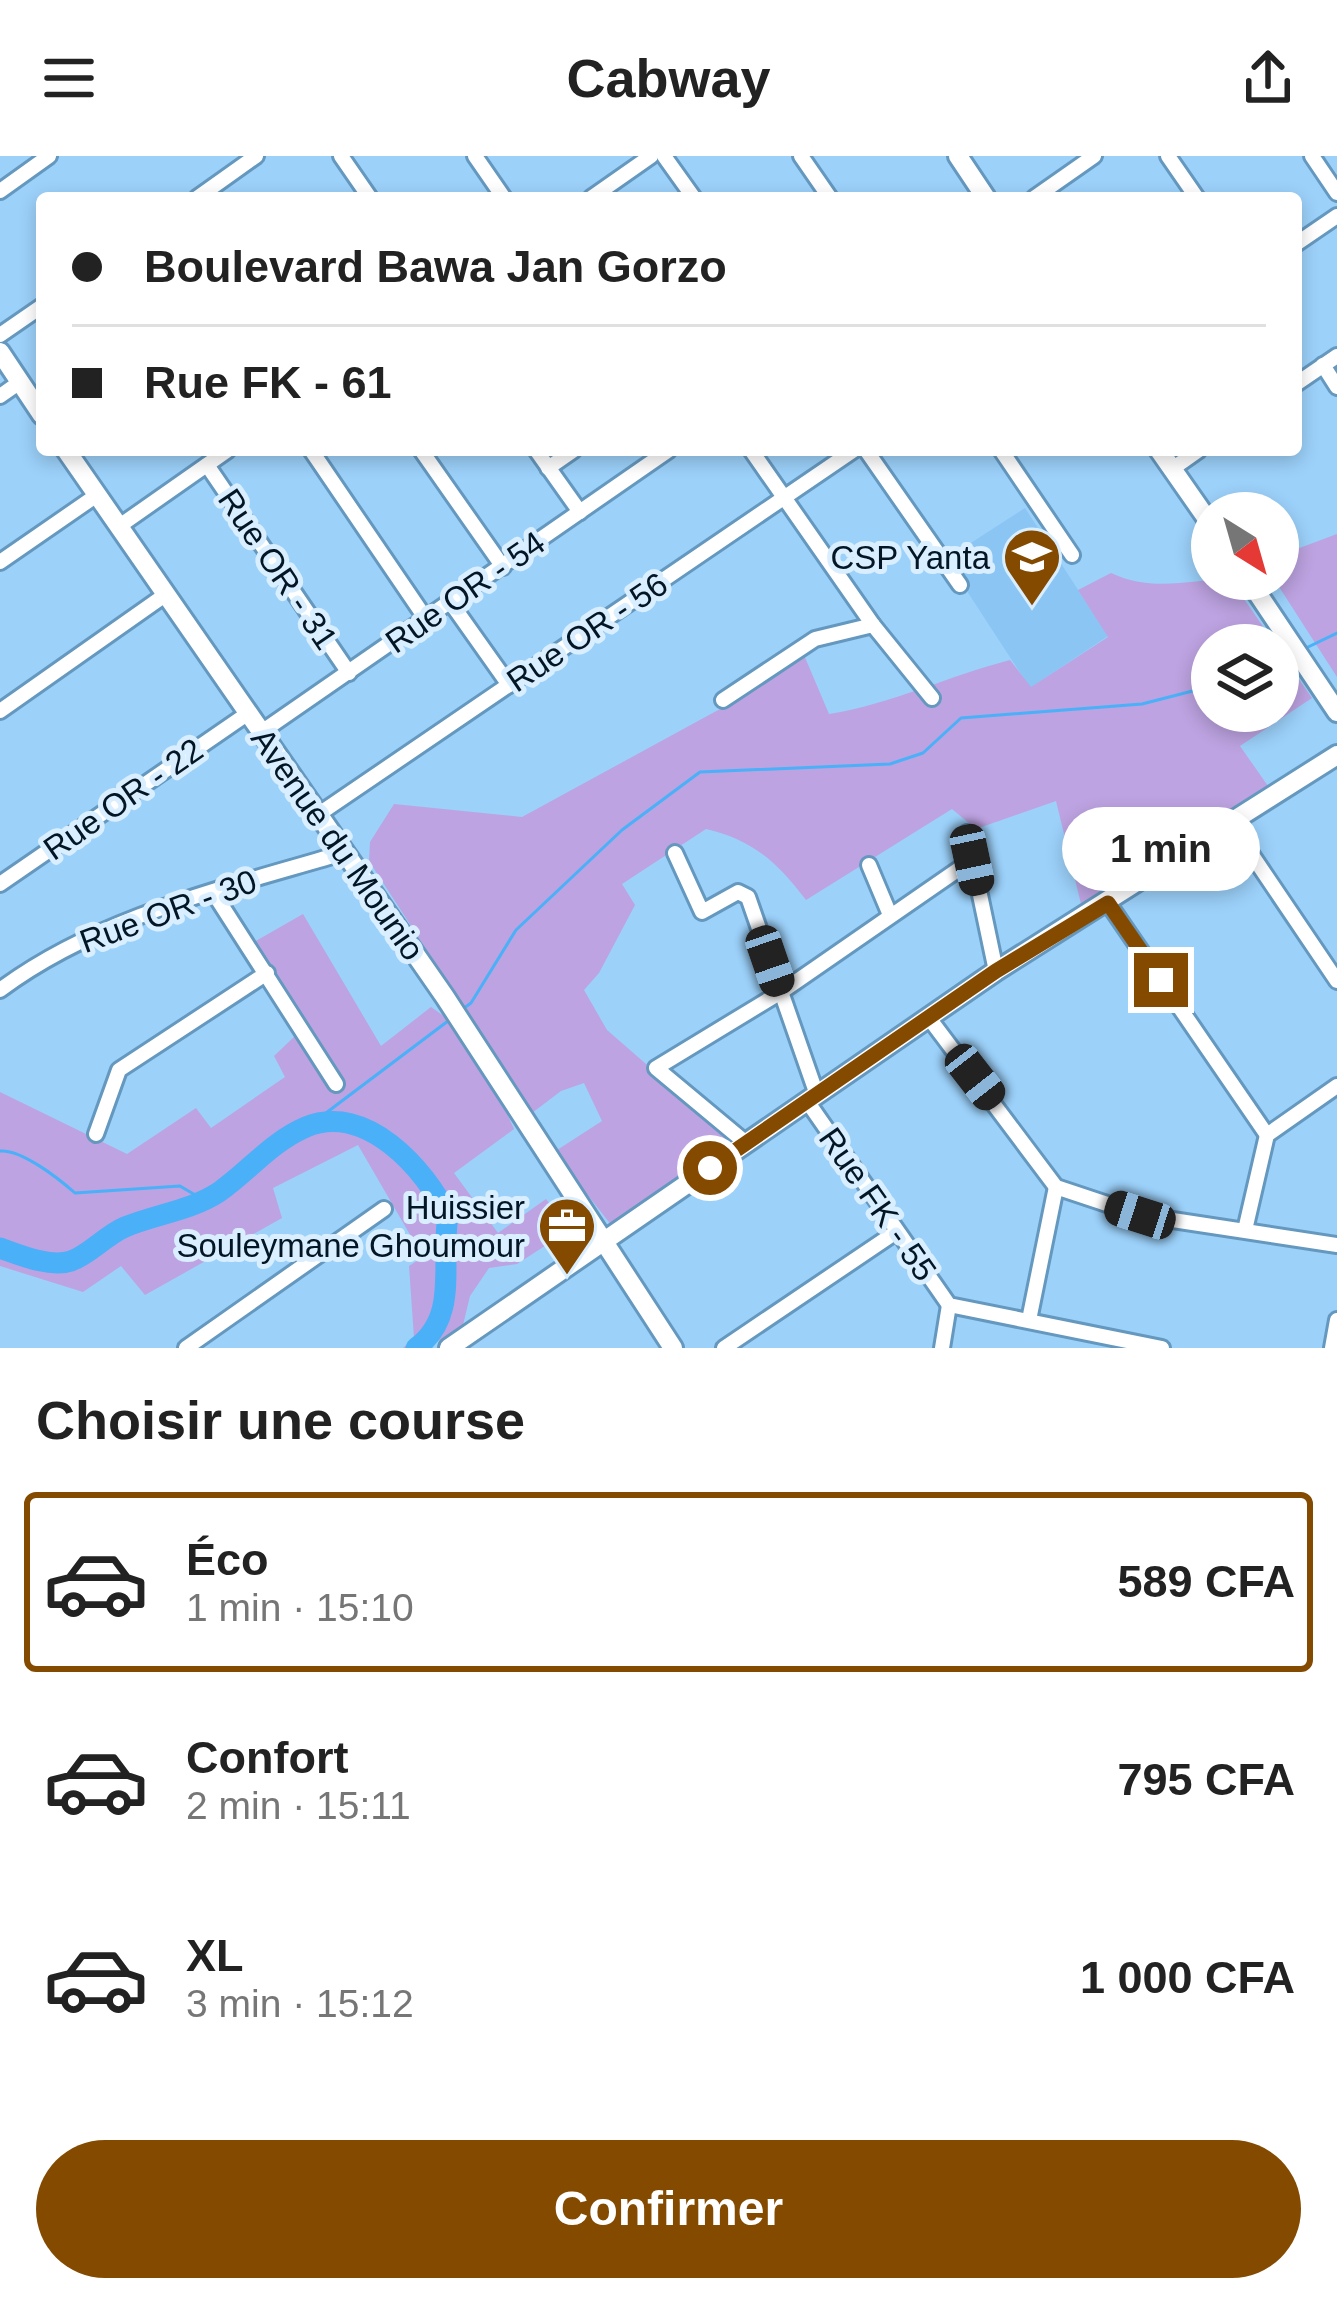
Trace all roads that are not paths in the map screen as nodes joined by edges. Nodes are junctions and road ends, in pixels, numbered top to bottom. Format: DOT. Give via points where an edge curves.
graph roads {
  1 [pos="49,156"];
  2 [pos="256,156"];
  3 [pos="340,156"];
  4 [pos="475,156"];
  5 [pos="651,156"];
  6 [pos="664,156"];
  7 [pos="801,156"];
  8 [pos="958,156"];
  9 [pos="1094,156"];
  10 [pos="1168,156"];
  11 [pos="1312,156"];
  12 [pos="0,191"];
  13 [pos="205,192"];
  14 [pos="366,192"];
  15 [pos="500,192"];
  16 [pos="600,192"];
  17 [pos="690,192"];
  18 [pos="826,192"];
  19 [pos="982,192"];
  20 [pos="1043,192"];
  21 [pos="1193,192"];
  22 [pos="1337,193"];
  23 [pos="1337,216"];
  24 [pos="1302,240"];
  25 [pos="36,310"];
  26 [pos="0,335"];
  27 [pos="0,352"];
  28 [pos="1337,356"];
  29 [pos="1323,365"];
  30 [pos="1302,380"];
  31 [pos="20,382"];
  32 [pos="1337,387"];
  33 [pos="0,396"];
  34 [pos="36,406"];
  35 [pos="70,456"];
  36 [pos="220,456"];
  37 [pos="315,456"];
  38 [pos="426,456"];
  39 [pos="540,456"];
  40 [pos="565,456"];
  41 [pos="660,456"];
  42 [pos="755,456"];
  43 [pos="845,456"];
  44 [pos="870,456"];
  45 [pos="1005,456"];
  46 [pos="1163,456"];
  47 [pos="1190,456"];
  48 [pos="207,465"];
  49 [pos="548,468"];
  50 [pos="1172,469"];
  51 [pos="97,495"];
  52 [pos="1191,496"];
  53 [pos="785,497"];
  54 [pos="580,512"];
  55 [pos="118,526"];
  56 [pos="1072,555"];
  57 [pos="0,562"];
  58 [pos="502,567"];
  59 [pos="960,585"];
  60 [pos="165,595"];
  61 [pos="1262,600"];
  62 [pos="451,603"];
  63 [pos="426,620"];
  64 [pos="873,626"];
  65 [pos="349,673"];
  66 [pos="508,685"];
  67 [pos="932,698"];
  68 [pos="723,700"];
  69 [pos="0,711"];
  70 [pos="1337,712"];
  71 [pos="247,714"];
  72 [pos="260,733"];
  73 [pos="1337,755"];
  74 [pos="319,814"];
  75 [pos="1231,824"];
  76 [pos="967,833"];
  77 [pos="346,851"];
  78 [pos="675,853"];
  79 [pos="972,860"];
  80 [pos="869,866"];
  81 [pos="0,884"];
  82 [pos="213,892"];
  83 [pos="1108,903"];
  84 [pos="890,916"];
  85 [pos="996,971"];
  86 [pos="267,973"];
  87 [pos="1337,981"];
  88 [pos="0,990"];
  89 [pos="781,992"];
  90 [pos="929,1018"];
  91 [pos="336,1084"];
  92 [pos="1337,1086"];
  93 [pos="812,1098"];
  94 [pos="96,1134"];
  95 [pos="1267,1135"];
  96 [pos="746,1143"];
  97 [pos="1056,1187"];
  98 [pos="384,1209"];
  99 [pos="1244,1230"];
  100 [pos="896,1232"];
  101 [pos="603,1241"];
  102 [pos="1337,1245"];
  103 [pos="949,1305"];
  104 [pos="1337,1320"];
  105 [pos="1029,1321"];
  106 [pos="186,1348"];
  107 [pos="448,1348"];
  108 [pos="673,1348"];
  109 [pos="724,1348"];
  110 [pos="942,1348"];
  111 [pos="1162,1348"];
  112 [pos="1332,1348"];
  1 -- 12 [label="street"];
  2 -- 13 [label="street"];
  3 -- 14 [label="street"];
  4 -- 15 [label="street"];
  5 -- 16 [label="street"];
  6 -- 17 [label="street"];
  7 -- 18 [label="street"];
  8 -- 19 [label="street"];
  9 -- 20 [label="street"];
  10 -- 21 [label="street"];
  11 -- 22 [label="street"];
  23 -- 24 [label="street"];
  25 -- 26 [label="street"];
  27 -- 31 [label="street"];
  28 -- 29 [label="street"];
  29 -- 30 [label="street"];
  29 -- 32 [label="street"];
  31 -- 33 [label="street"];
  31 -- 34 [label="street"];
  35 -- 51 [label="street, Avenue du Mounio"];
  36 -- 48 [label="street"];
  37 -- 63 [label="street"];
  38 -- 58 [label="street"];
  39 -- 49 [label="street"];
  40 -- 49 [label="street"];
  41 -- 54 [label="street, Rue OR - 54"];
  42 -- 53 [label="street"];
  43 -- 53 [label="street, Rue OR - 56"];
  44 -- 59 [label="street"];
  45 -- 56 [label="street"];
  46 -- 50 [label="street"];
  47 -- 50 [label="street"];
  48 -- 55 [label="street"];
  48 -- 65 [label="street, Rue OR - 31"];
  49 -- 54 [label="street"];
  50 -- 52 [label="street"];
  51 -- 55 [label="street, Avenue du Mounio"];
  51 -- 57 [label="street"];
  53 -- 64 [label="street"];
  53 -- 66 [label="street, Rue OR - 56"];
  54 -- 58 [label="street, Rue OR - 54"];
  55 -- 60 [label="street, Avenue du Mounio"];
  58 -- 62 [label="street, Rue OR - 54"];
  60 -- 69 [label="street"];
  60 -- 71 [label="street, Avenue du Mounio"];
  61 -- 70 [label="street"];
  62 -- 63 [label="street, Rue OR - 54"];
  62 -- 66 [label="street"];
  63 -- 65 [label="street, Rue OR - 54"];
  64 -- 67 [label="street"];
  64 -- 68 [label="street" via="815,639"];
  65 -- 72 [label="street, Rue OR - 54"];
  66 -- 74 [label="street, Rue OR - 56"];
  71 -- 72 [label="street, Avenue du Mounio"];
  71 -- 81 [label="street, Rue OR - 22"];
  72 -- 74 [label="street, Avenue du Mounio"];
  73 -- 75 [label="street"];
  74 -- 77 [label="street, Avenue du Mounio"];
  75 -- 83 [label="street"];
  75 -- 87 [label="street"];
  76 -- 79 [label="street"];
  77 -- 82 [label="street, Rue OR - 30"];
  77 -- 101 [label="street, Avenue du Mounio"];
  78 -- 89 [label="street, Rue FK - 55" via="700,911 738,892 748,897"];
  79 -- 84 [label="street"];
  79 -- 85 [label="street"];
  80 -- 84 [label="street"];
  82 -- 86 [label="street"];
  82 -- 88 [label="street, Rue OR - 30" via="72,945"];
  83 -- 85 [label="street"];
  83 -- 95 [label="street"];
  84 -- 89 [label="street"];
  85 -- 90 [label="street"];
  86 -- 91 [label="street"];
  86 -- 94 [label="street" via="119,1070"];
  89 -- 93 [label="street, Rue FK - 55"];
  89 -- 96 [label="street" via="656,1068"];
  90 -- 93 [label="street"];
  90 -- 97 [label="street"];
  92 -- 95 [label="street"];
  93 -- 96 [label="street"];
  93 -- 100 [label="street, Rue FK - 55"];
  95 -- 99 [label="street"];
  96 -- 101 [label="street"];
  97 -- 99 [label="street" via="1140,1215"];
  97 -- 105 [label="street"];
  98 -- 106 [label="street"];
  99 -- 102 [label="street"];
  100 -- 103 [label="street, Rue FK - 55"];
  100 -- 109 [label="street"];
  101 -- 107 [label="street"];
  101 -- 108 [label="street, Avenue du Mounio"];
  103 -- 105 [label="street, Rue FK - 55"];
  103 -- 110 [label="street"];
  104 -- 112 [label="street"];
  105 -- 111 [label="street, Rue FK - 55"];
}
